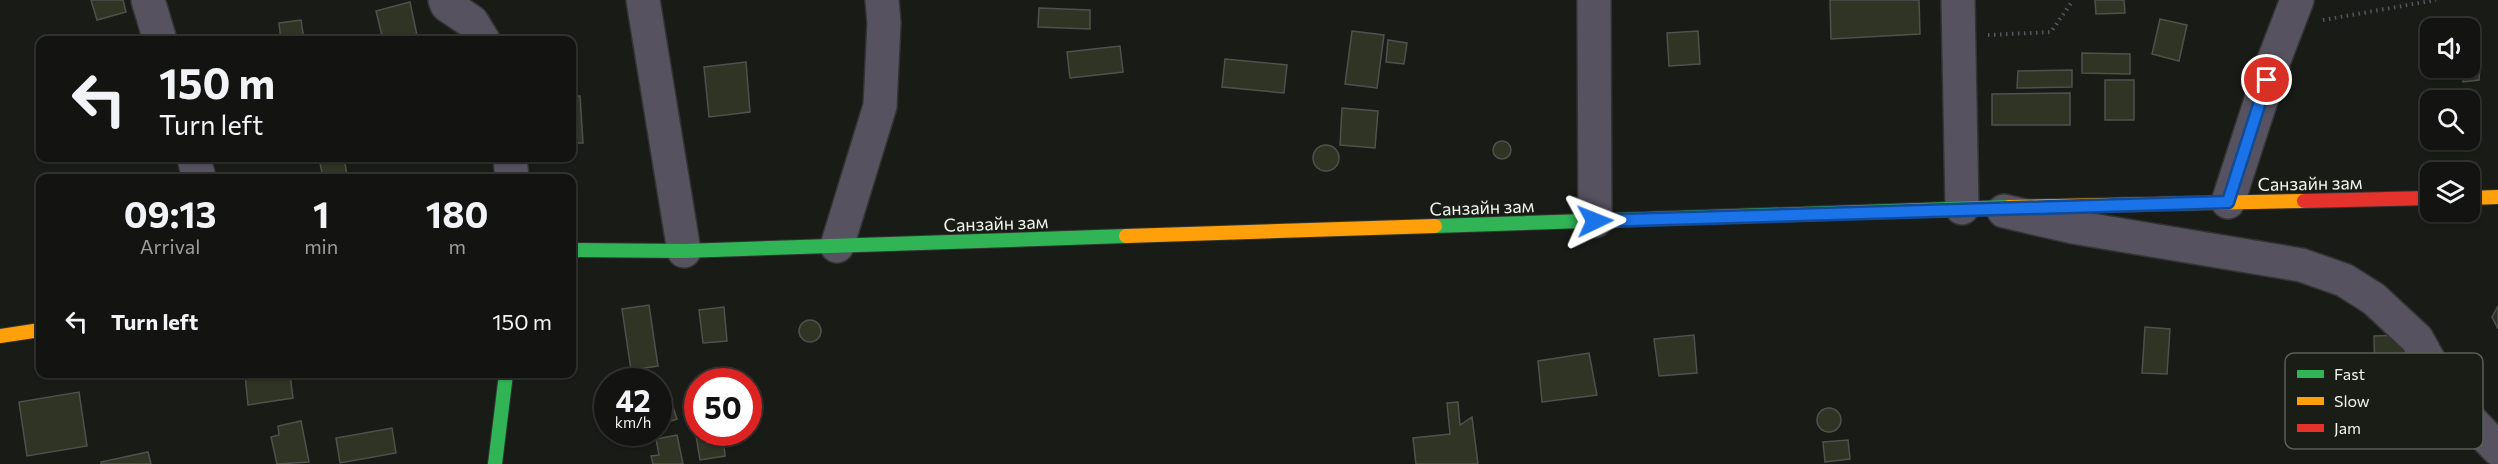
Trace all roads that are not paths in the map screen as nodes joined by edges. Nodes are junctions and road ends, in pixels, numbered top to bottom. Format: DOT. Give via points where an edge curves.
graph roads {
  1 [pos="148,0"];
  2 [pos="446,0"];
  3 [pos="644,0"];
  4 [pos="882,0"];
  5 [pos="1594,0"];
  6 [pos="1958,0"];
  7 [pos="2292,13"];
  8 [pos="159,36"];
  9 [pos="481,36"];
  10 [pos="2498,197"];
  11 [pos="2420,198"];
  12 [pos="2480,198"];
  13 [pos="2228,202"];
  14 [pos="1978,208"];
  15 [pos="1595,221"];
  16 [pos="837,246"];
  17 [pos="576,250"];
  18 [pos="684,251"];
  19 [pos="36,331"];
  20 [pos="0,336"];
  21 [pos="2425,353"];
  22 [pos="506,378"];
  23 [pos="2483,433"];
  24 [pos="2498,449"];
  25 [pos="495,464"];
  1 -- 8 [label="street"];
  2 -- 9 [label="street" via="447,5 472,22"];
  3 -- 18 [label="street"];
  4 -- 16 [label="street" via="880,106"];
  5 -- 15 [label="street"];
  6 -- 14 [label="street"];
  7 -- 13 [label="street"];
  10 -- 12 [label="main road"];
  11 -- 13 [label="main road, Санзайн зам"];
  13 -- 14 [label="main road, Санзайн зам"];
  14 -- 15 [label="main road, Санзайн зам"];
  14 -- 21 [label="street" via="2301,265 2344,280 2374,298 2417,339"];
  15 -- 16 [label="main road, Санзайн зам"];
  16 -- 18 [label="main road, Санзайн зам"];
  17 -- 18 [label="main road, Санзайн зам"];
  19 -- 20 [label="main road"];
  22 -- 25 [label="main road"];
  23 -- 24 [label="street"];
}
